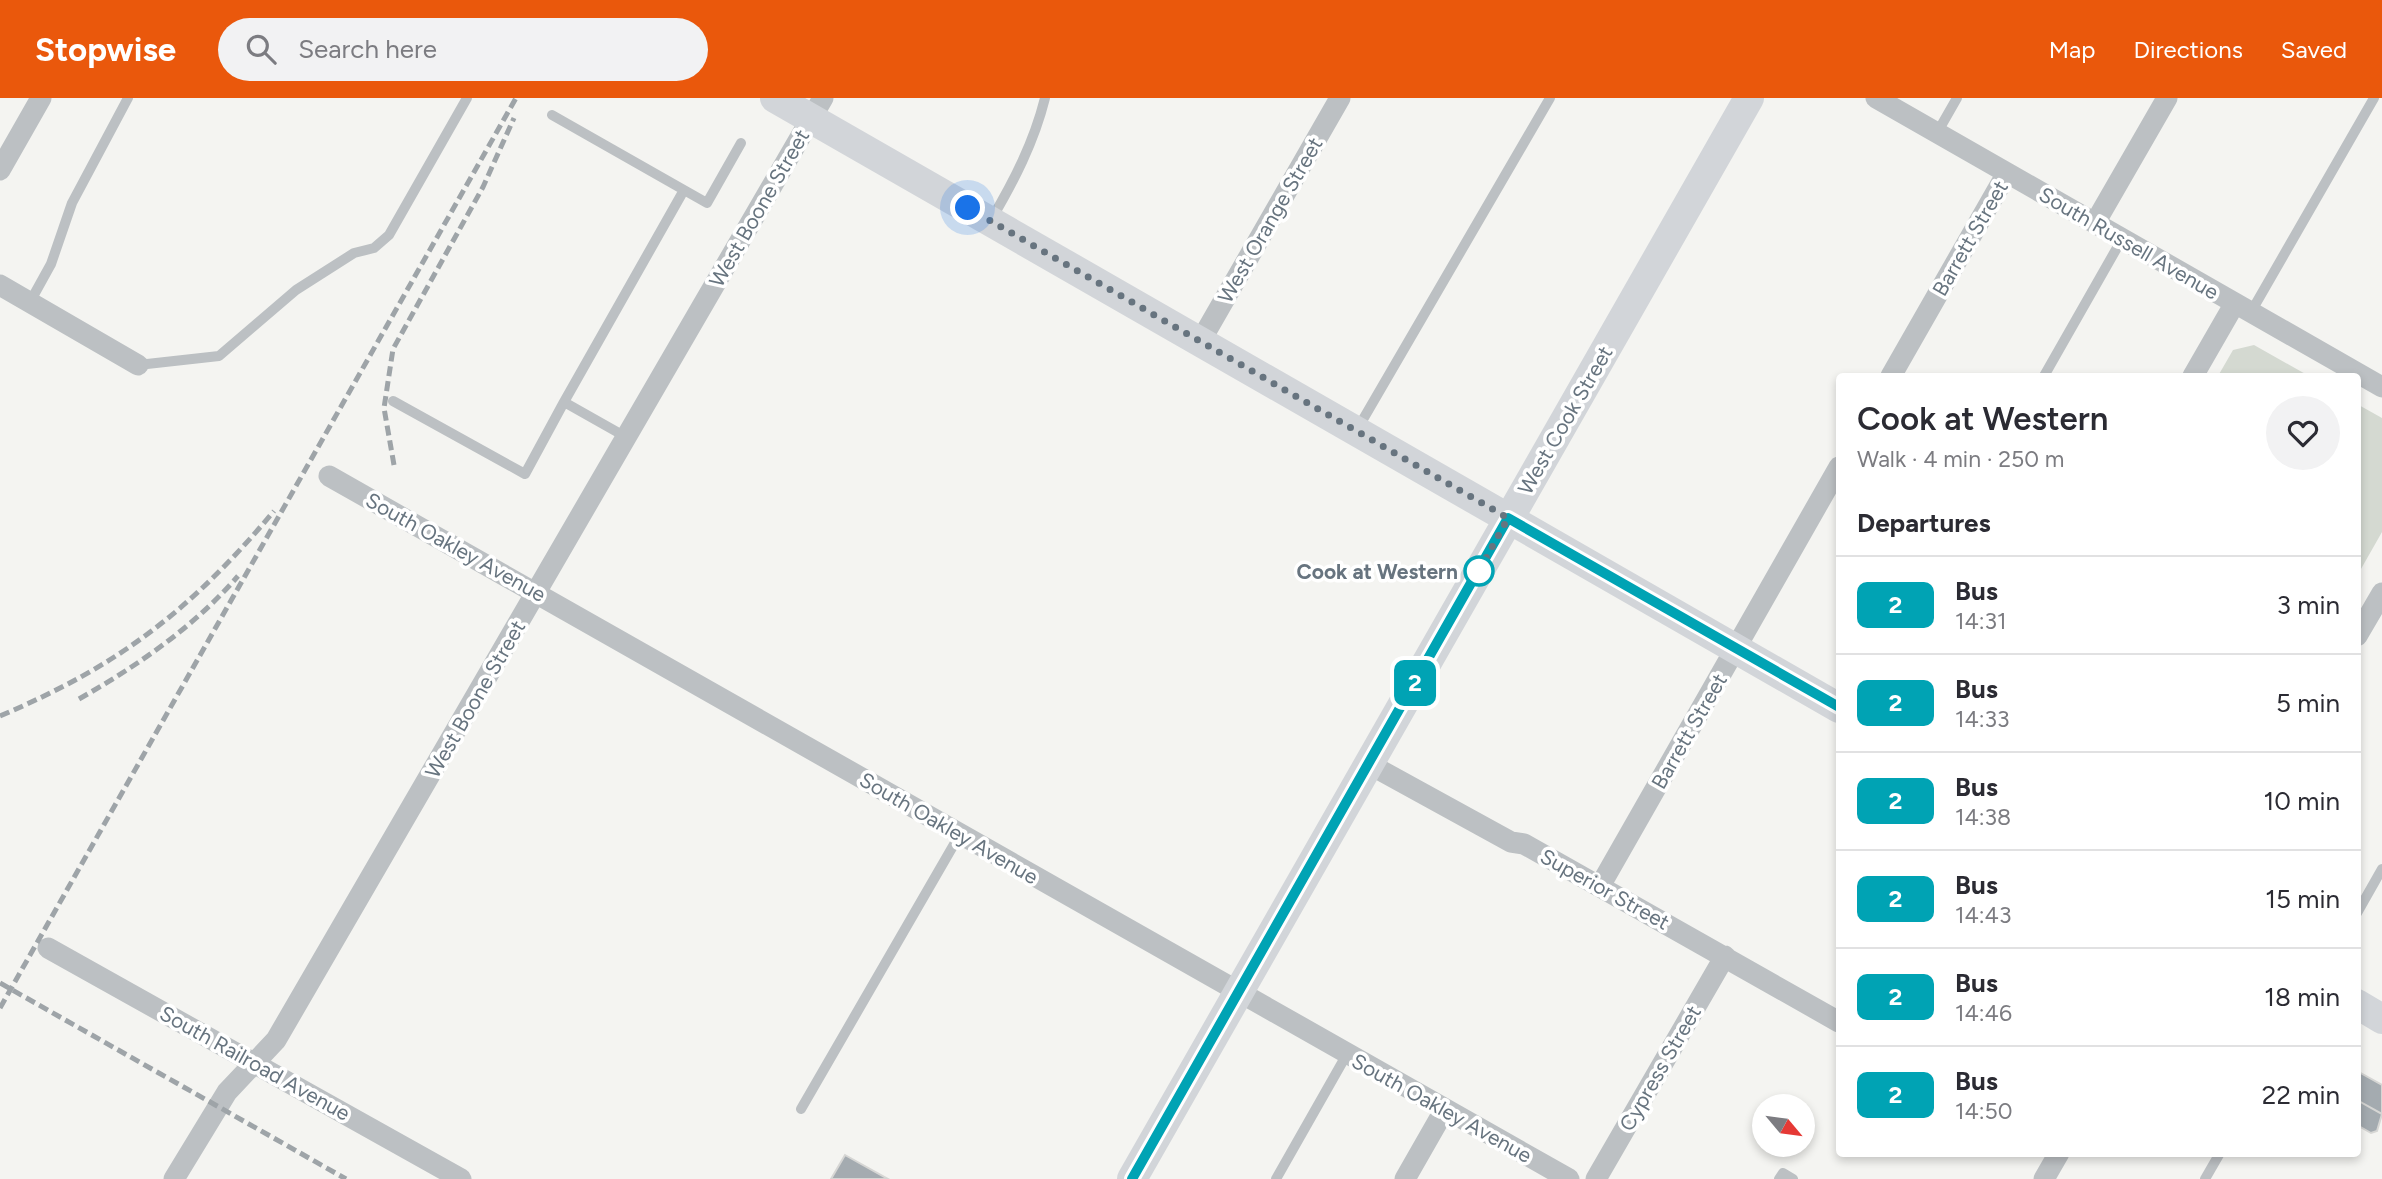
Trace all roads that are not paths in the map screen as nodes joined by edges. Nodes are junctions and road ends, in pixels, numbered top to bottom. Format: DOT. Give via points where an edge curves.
graph roads {
  1 [pos="128,98"];
  2 [pos="467,98"];
  3 [pos="775,98"];
  4 [pos="1045,98"];
  5 [pos="1340,98"];
  6 [pos="1550,98"];
  7 [pos="1749,98"];
  8 [pos="1877,98"];
  9 [pos="1957,98"];
  10 [pos="2167,98"];
  11 [pos="2374,98"];
  12 [pos="35,100"];
  13 [pos="817,108"];
  14 [pos="552,115"];
  15 [pos="1937,133"];
  16 [pos="741,143"];
  17 [pos="0,170"];
  18 [pos="2007,173"];
  19 [pos="684,190"];
  20 [pos="990,221"];
  21 [pos="2095,223"];
  22 [pos="2122,239"];
  23 [pos="0,285"];
  24 [pos="30,302"];
  25 [pos="2243,308"];
  26 [pos="1200,342"];
  27 [pos="138,365"];
  28 [pos="1893,373"];
  29 [pos="2046,373"];
  30 [pos="2195,373"];
  31 [pos="2357,373"];
  32 [pos="2361,375"];
  33 [pos="2382,387"];
  34 [pos="393,401"];
  35 [pos="564,402"];
  36 [pos="1356,431"];
  37 [pos="626,437"];
  38 [pos="1836,472"];
  39 [pos="329,476"];
  40 [pos="1508,518"];
  41 [pos="537,592"];
  42 [pos="2382,593"];
  43 [pos="2361,629"];
  44 [pos="1736,648"];
  45 [pos="1836,706"];
  46 [pos="1369,764"];
  47 [pos="960,834"];
  48 [pos="2382,869"];
  49 [pos="1600,886"];
  50 [pos="2361,906"];
  51 [pos="48,948"];
  52 [pos="1725,956"];
  53 [pos="1238,993"];
  54 [pos="2361,1006"];
  55 [pos="2382,1018"];
  56 [pos="1836,1020"];
  57 [pos="1347,1054"];
  58 [pos="254,1062"];
  59 [pos="801,1109"];
  60 [pos="1445,1109"];
  61 [pos="2057,1157"];
  62 [pos="2218,1157"];
  63 [pos="174,1179"];
  64 [pos="461,1179"];
  65 [pos="1132,1179"];
  66 [pos="1276,1179"];
  67 [pos="1405,1179"];
  68 [pos="1569,1179"];
  69 [pos="1595,1179"];
  70 [pos="1779,1179"];
  71 [pos="1793,1179"];
  72 [pos="2044,1179"];
  73 [pos="2205,1179"];
  1 -- 24 [label="lane" via="72,203 51,264"];
  2 -- 27 [label="lane" via="389,235 374,248 354,253 296,290 219,356"];
  3 -- 13 [label="street"];
  4 -- 20 [label="lane" via="1020,168"];
  5 -- 26 [label="street, West Orange Street"];
  6 -- 36 [label="lane"];
  7 -- 40 [label="street, West Cook Street"];
  8 -- 15 [label="street, South Russell Avenue"];
  9 -- 15 [label="lane"];
  10 -- 21 [label="street"];
  11 -- 25 [label="lane"];
  12 -- 17 [label="street"];
  13 -- 20 [label="street"];
  13 -- 37 [label="street, West Boone Street"];
  14 -- 19 [label="lane"];
  15 -- 18 [label="street, South Russell Avenue"];
  16 -- 19 [label="lane" via="708,203"];
  18 -- 21 [label="street, South Russell Avenue"];
  18 -- 28 [label="street, Barrett Street"];
  19 -- 35 [label="lane"];
  20 -- 26 [label="street"];
  21 -- 22 [label="street, South Russell Avenue"];
  22 -- 25 [label="street, South Russell Avenue"];
  22 -- 29 [label="lane"];
  23 -- 24 [label="street"];
  24 -- 27 [label="street"];
  25 -- 30 [label="street"];
  25 -- 31 [label="street, South Russell Avenue"];
  26 -- 36 [label="street"];
  32 -- 33 [label="street, South Russell Avenue"];
  34 -- 35 [label="lane" via="524,474"];
  35 -- 37 [label="lane"];
  36 -- 40 [label="street"];
  37 -- 41 [label="street, West Boone Street"];
  38 -- 44 [label="street, Barrett Street"];
  39 -- 41 [label="street, South Oakley Avenue"];
  40 -- 44 [label="street"];
  40 -- 46 [label="street, West Cook Street"];
  41 -- 47 [label="street, South Oakley Avenue"];
  41 -- 58 [label="street, West Boone Street" via="276,1040"];
  42 -- 43 [label="street"];
  44 -- 45 [label="street"];
  44 -- 49 [label="street, Barrett Street"];
  46 -- 49 [label="street, Superior Street"];
  46 -- 53 [label="street, West Cook Street"];
  47 -- 53 [label="street, South Oakley Avenue"];
  47 -- 59 [label="lane"];
  48 -- 50 [label="lane"];
  49 -- 52 [label="street, Superior Street"];
  51 -- 58 [label="street, South Railroad Avenue"];
  52 -- 56 [label="street, Superior Street"];
  52 -- 69 [label="street, Cypress Street"];
  53 -- 57 [label="street, South Oakley Avenue"];
  53 -- 65 [label="street, West Cook Street"];
  54 -- 55 [label="street"];
  57 -- 60 [label="street, South Oakley Avenue"];
  57 -- 66 [label="lane"];
  58 -- 63 [label="street, West Boone Street" via="218,1106"];
  58 -- 64 [label="street, South Railroad Avenue"];
  60 -- 67 [label="street"];
  60 -- 68 [label="street, South Oakley Avenue"];
  61 -- 72 [label="street"];
  62 -- 73 [label="lane"];
  70 -- 71 [label="lane" via="1783,1173"];
}
